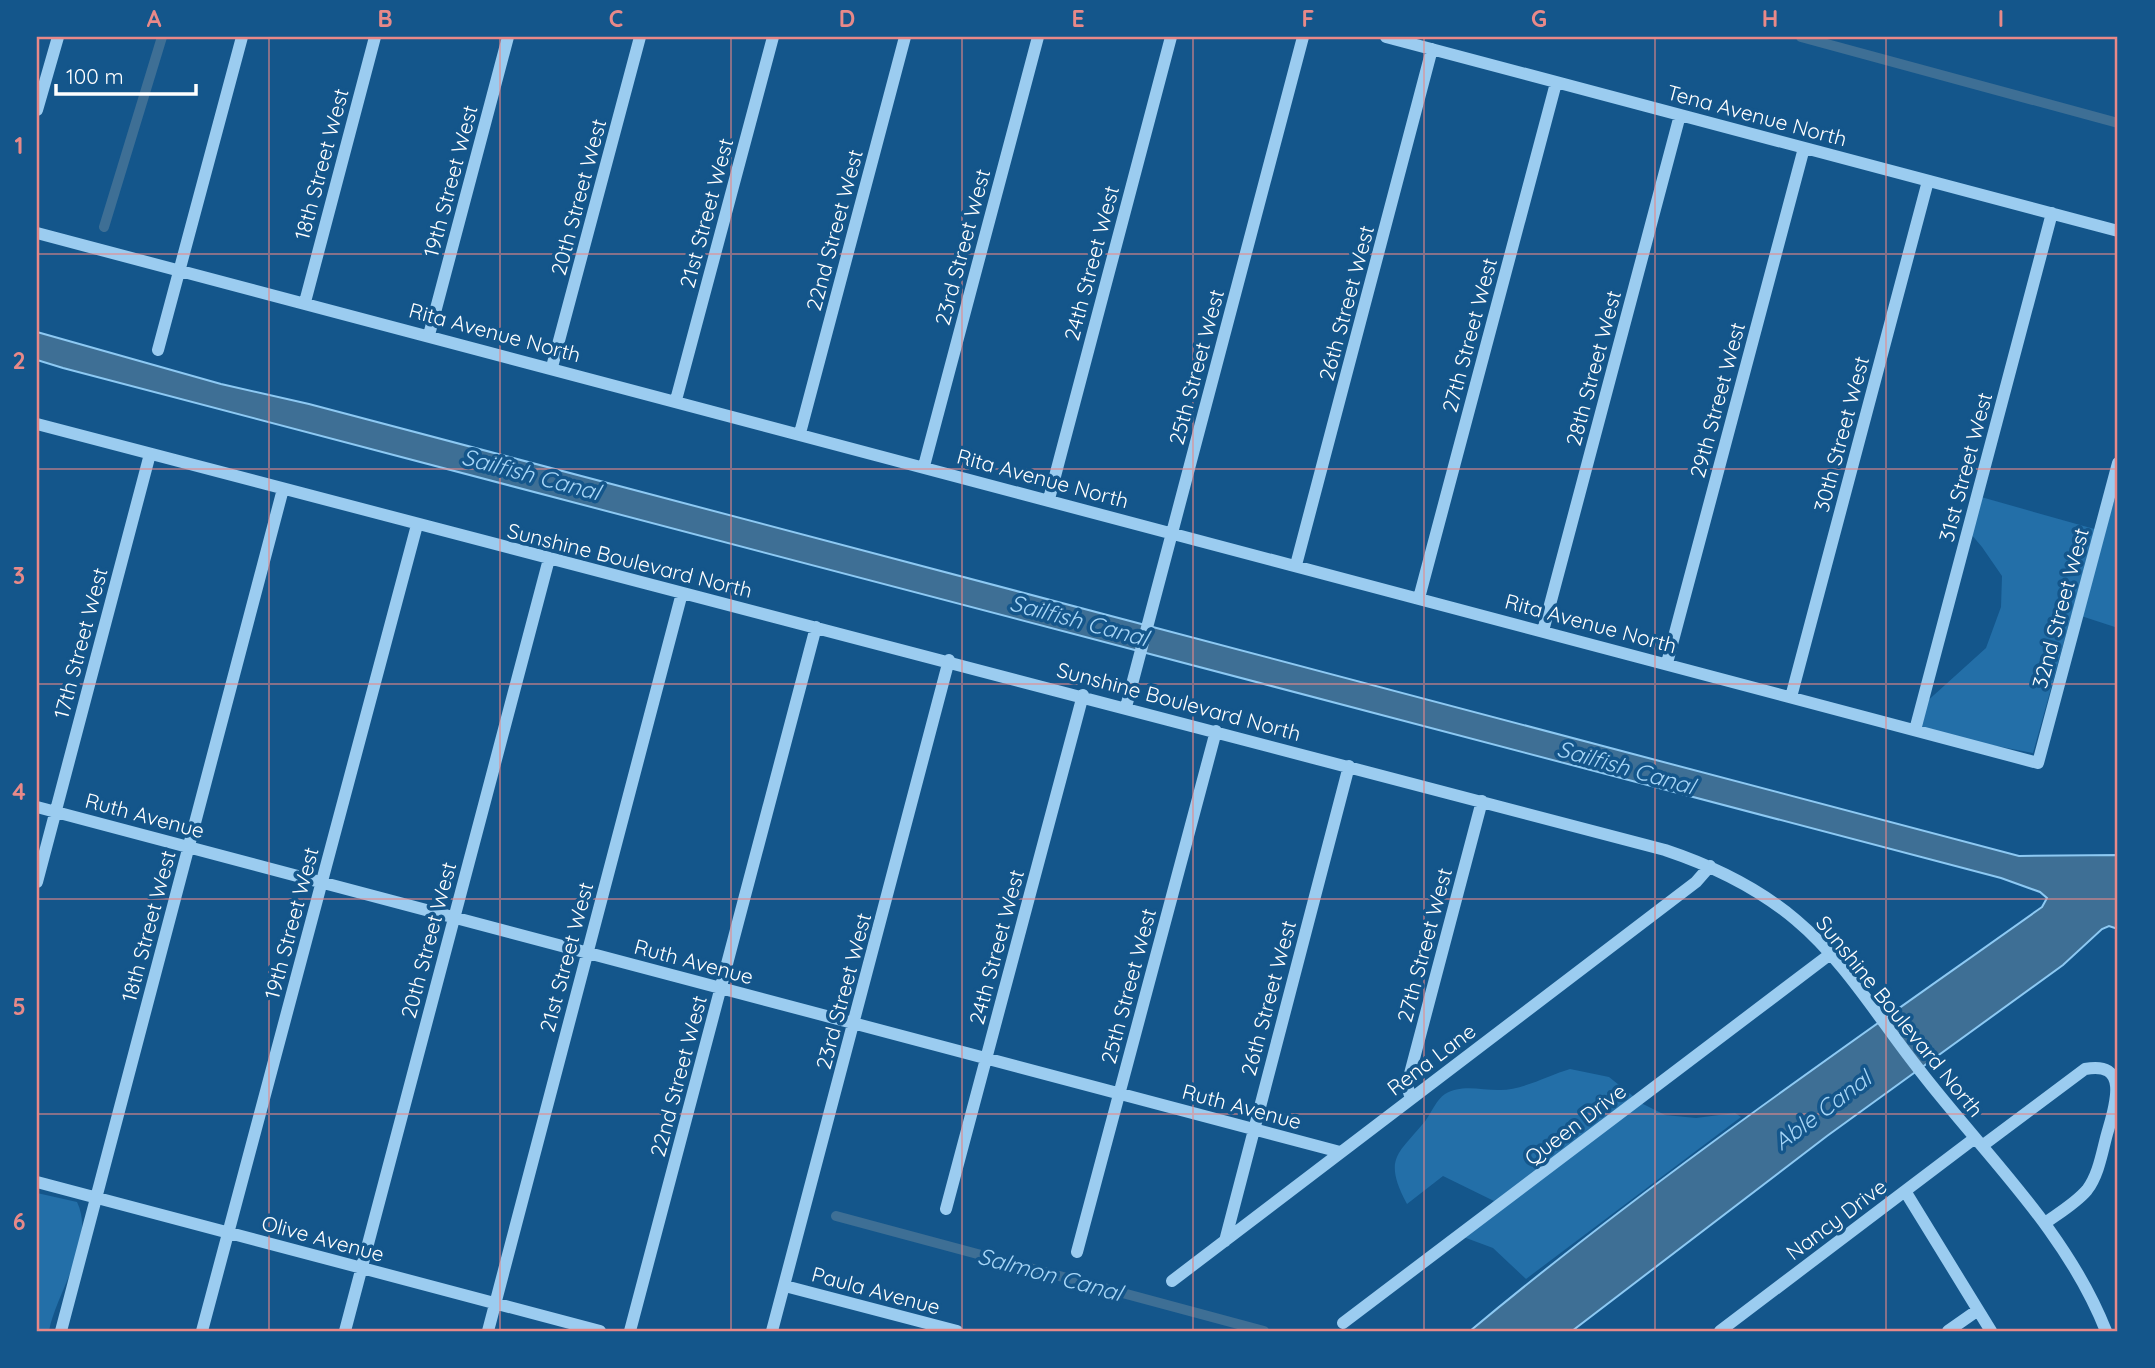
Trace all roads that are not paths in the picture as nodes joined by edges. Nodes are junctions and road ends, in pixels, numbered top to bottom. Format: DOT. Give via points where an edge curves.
graph roads {
  1 [pos="58,37"];
  2 [pos="242,37"];
  3 [pos="375,37"];
  4 [pos="508,37"];
  5 [pos="640,37"];
  6 [pos="773,37"];
  7 [pos="905,37"];
  8 [pos="1038,37"];
  9 [pos="1171,37"];
  10 [pos="1303,37"];
  11 [pos="1386,37"];
  12 [pos="1432,49"];
  13 [pos="1556,83"];
  14 [pos="37,110"];
  15 [pos="1680,115"];
  16 [pos="1804,148"];
  17 [pos="1928,181"];
  18 [pos="2052,213"];
  19 [pos="2118,231"];
  20 [pos="37,233"];
  21 [pos="182,269"];
  22 [pos="305,302"];
  23 [pos="429,335"];
  24 [pos="158,350"];
  25 [pos="552,367"];
  26 [pos="676,400"];
  27 [pos="37,424"];
  28 [pos="800,433"];
  29 [pos="150,454"];
  30 [pos="2118,463"];
  31 [pos="924,467"];
  32 [pos="283,489"];
  33 [pos="1049,499"];
  34 [pos="417,525"];
  35 [pos="1172,532"];
  36 [pos="549,559"];
  37 [pos="1296,565"];
  38 [pos="682,593"];
  39 [pos="1419,598"];
  40 [pos="816,627"];
  41 [pos="1543,631"];
  42 [pos="949,660"];
  43 [pos="1667,663"];
  44 [pos="1083,695"];
  45 [pos="1791,697"];
  46 [pos="1126,707"];
  47 [pos="1915,730"];
  48 [pos="1216,731"];
  49 [pos="2038,763"];
  50 [pos="1349,766"];
  51 [pos="1482,801"];
  52 [pos="37,807"];
  53 [pos="55,812"];
  54 [pos="188,847"];
  55 [pos="1710,866"];
  56 [pos="37,881"];
  57 [pos="321,882"];
  58 [pos="454,918"];
  59 [pos="587,953"];
  60 [pos="1829,955"];
  61 [pos="721,988"];
  62 [pos="854,1023"];
  63 [pos="987,1058"];
  64 [pos="1120,1093"];
  65 [pos="1411,1099"];
  66 [pos="1253,1129"];
  67 [pos="1979,1142"];
  68 [pos="1340,1152"];
  69 [pos="37,1182"];
  70 [pos="1905,1191"];
  71 [pos="96,1197"];
  72 [pos="946,1209"];
  73 [pos="2045,1223"];
  74 [pos="228,1233"];
  75 [pos="1225,1241"];
  76 [pos="1077,1252"];
  77 [pos="362,1268"];
  78 [pos="1172,1281"];
  79 [pos="785,1286"];
  80 [pos="495,1304"];
  81 [pos="1978,1310"];
  82 [pos="1343,1323"];
  83 [pos="916,1326"];
  84 [pos="61,1331"];
  85 [pos="202,1331"];
  86 [pos="345,1331"];
  87 [pos="488,1331"];
  88 [pos="600,1331"];
  89 [pos="630,1331"];
  90 [pos="772,1331"];
  91 [pos="957,1331"];
  92 [pos="1720,1331"];
  93 [pos="1948,1331"];
  94 [pos="1991,1331"];
  95 [pos="2106,1331"];
  1 -- 14 [label="street"];
  2 -- 21 [label="street"];
  3 -- 22 [label="street, 18th Street West"];
  4 -- 23 [label="street, 19th Street West"];
  5 -- 25 [label="street, 20th Street West"];
  6 -- 26 [label="street, 21st Street West"];
  7 -- 28 [label="street, 22nd Street West"];
  8 -- 31 [label="street, 23rd Street West"];
  9 -- 33 [label="street, 24th Street West"];
  10 -- 35 [label="street, 25th Street West"];
  11 -- 12 [label="street, Tena Avenue North"];
  12 -- 13 [label="street, Tena Avenue North"];
  12 -- 37 [label="street, 26th Street West"];
  13 -- 15 [label="street, Tena Avenue North"];
  13 -- 39 [label="street, 27th Street West"];
  15 -- 16 [label="street, Tena Avenue North"];
  15 -- 41 [label="street, 28th Street West"];
  16 -- 17 [label="street, Tena Avenue North"];
  16 -- 43 [label="street, 29th Street West"];
  17 -- 18 [label="street, Tena Avenue North"];
  17 -- 45 [label="street, 30th Street West"];
  18 -- 19 [label="street, Tena Avenue North"];
  18 -- 47 [label="street, 31st Street West"];
  20 -- 21 [label="street, Rita Avenue North"];
  21 -- 22 [label="street, Rita Avenue North"];
  21 -- 24 [label="street"];
  22 -- 23 [label="street, Rita Avenue North"];
  23 -- 25 [label="street, Rita Avenue North"];
  25 -- 26 [label="street, Rita Avenue North"];
  26 -- 28 [label="street, Rita Avenue North"];
  27 -- 29 [label="street, Sunshine Boulevard North"];
  28 -- 31 [label="street, Rita Avenue North"];
  29 -- 32 [label="street, Sunshine Boulevard North"];
  29 -- 53 [label="street, 17th Street West"];
  30 -- 49 [label="street, 32nd Street West"];
  31 -- 33 [label="street, Rita Avenue North"];
  32 -- 34 [label="street, Sunshine Boulevard North"];
  32 -- 54 [label="street, 18th Street West"];
  33 -- 35 [label="street, Rita Avenue North"];
  34 -- 36 [label="street, Sunshine Boulevard North"];
  34 -- 57 [label="street, 19th Street West"];
  35 -- 37 [label="street, Rita Avenue North"];
  35 -- 46 [label="street, 25th Street West"];
  36 -- 38 [label="street, Sunshine Boulevard North"];
  36 -- 58 [label="street, 20th Street West"];
  37 -- 39 [label="street, Rita Avenue North"];
  38 -- 40 [label="street, Sunshine Boulevard North"];
  38 -- 59 [label="street, 21st Street West"];
  39 -- 41 [label="street, Rita Avenue North"];
  40 -- 42 [label="street, Sunshine Boulevard North"];
  40 -- 61 [label="street, 22nd Street West"];
  41 -- 43 [label="street, Rita Avenue North"];
  42 -- 44 [label="street, Sunshine Boulevard North"];
  42 -- 62 [label="street, 23rd Street West"];
  43 -- 45 [label="street, Rita Avenue North"];
  44 -- 46 [label="street, Sunshine Boulevard North"];
  44 -- 63 [label="street, 24th Street West"];
  45 -- 47 [label="street, Rita Avenue North"];
  46 -- 48 [label="street, Sunshine Boulevard North"];
  47 -- 49 [label="street, Rita Avenue North"];
  48 -- 50 [label="street, Sunshine Boulevard North"];
  48 -- 64 [label="street, 25th Street West"];
  50 -- 51 [label="street, Sunshine Boulevard North"];
  50 -- 66 [label="street, 26th Street West"];
  51 -- 55 [label="street, Sunshine Boulevard North"];
  51 -- 65 [label="street, 27th Street West" via="1407,1085"];
  52 -- 53 [label="street, Ruth Avenue"];
  53 -- 54 [label="street, Ruth Avenue"];
  53 -- 56 [label="street, 17th Street West"];
  54 -- 57 [label="street, Ruth Avenue"];
  54 -- 71 [label="street, 18th Street West"];
  55 -- 60 [label="street, Sunshine Boulevard North" via="1768,898"];
  55 -- 65 [label="street, Rena Lane" via="1696,882"];
  57 -- 58 [label="street, Ruth Avenue"];
  57 -- 74 [label="street, 19th Street West"];
  58 -- 59 [label="street, Ruth Avenue"];
  58 -- 77 [label="street, 20th Street West"];
  59 -- 61 [label="street, Ruth Avenue"];
  59 -- 80 [label="street, 21st Street West"];
  60 -- 67 [label="street, Sunshine Boulevard North"];
  60 -- 82 [label="street, Queen Drive"];
  61 -- 62 [label="street, Ruth Avenue"];
  61 -- 89 [label="street, 22nd Street West"];
  62 -- 63 [label="street, Ruth Avenue"];
  62 -- 79 [label="street, 23rd Street West"];
  63 -- 64 [label="street, Ruth Avenue"];
  63 -- 72 [label="street, 24th Street West"];
  64 -- 66 [label="street, Ruth Avenue"];
  64 -- 76 [label="street, 25th Street West"];
  65 -- 68 [label="street, Rena Lane"];
  66 -- 68 [label="street, Ruth Avenue"];
  66 -- 75 [label="street, 26th Street West"];
  67 -- 70 [label="street, Nancy Drive"];
  67 -- 73 [label="street, Sunshine Boulevard North"];
  67 -- 73 [label="street, Nancy Drive" via="2085,1069 2107,1070 2114,1078 2116,1099 2093,1180 2081,1196"];
  68 -- 75 [label="street, Rena Lane"];
  69 -- 71 [label="street, Olive Avenue"];
  70 -- 81 [label="street"];
  70 -- 92 [label="street, Nancy Drive"];
  71 -- 74 [label="street, Olive Avenue"];
  71 -- 84 [label="street, 18th Street West"];
  73 -- 95 [label="street, Sunshine Boulevard North"];
  74 -- 77 [label="street, Olive Avenue"];
  74 -- 85 [label="street, 19th Street West"];
  75 -- 78 [label="street, Rena Lane"];
  77 -- 80 [label="street, Olive Avenue"];
  77 -- 86 [label="street, 20th Street West"];
  79 -- 83 [label="street, Paula Avenue"];
  79 -- 90 [label="street, 23rd Street West"];
  80 -- 87 [label="street, 21st Street West"];
  80 -- 88 [label="street, Olive Avenue"];
  81 -- 93 [label="street"];
  81 -- 94 [label="street"];
  83 -- 91 [label="street, Paula Avenue"];
}
